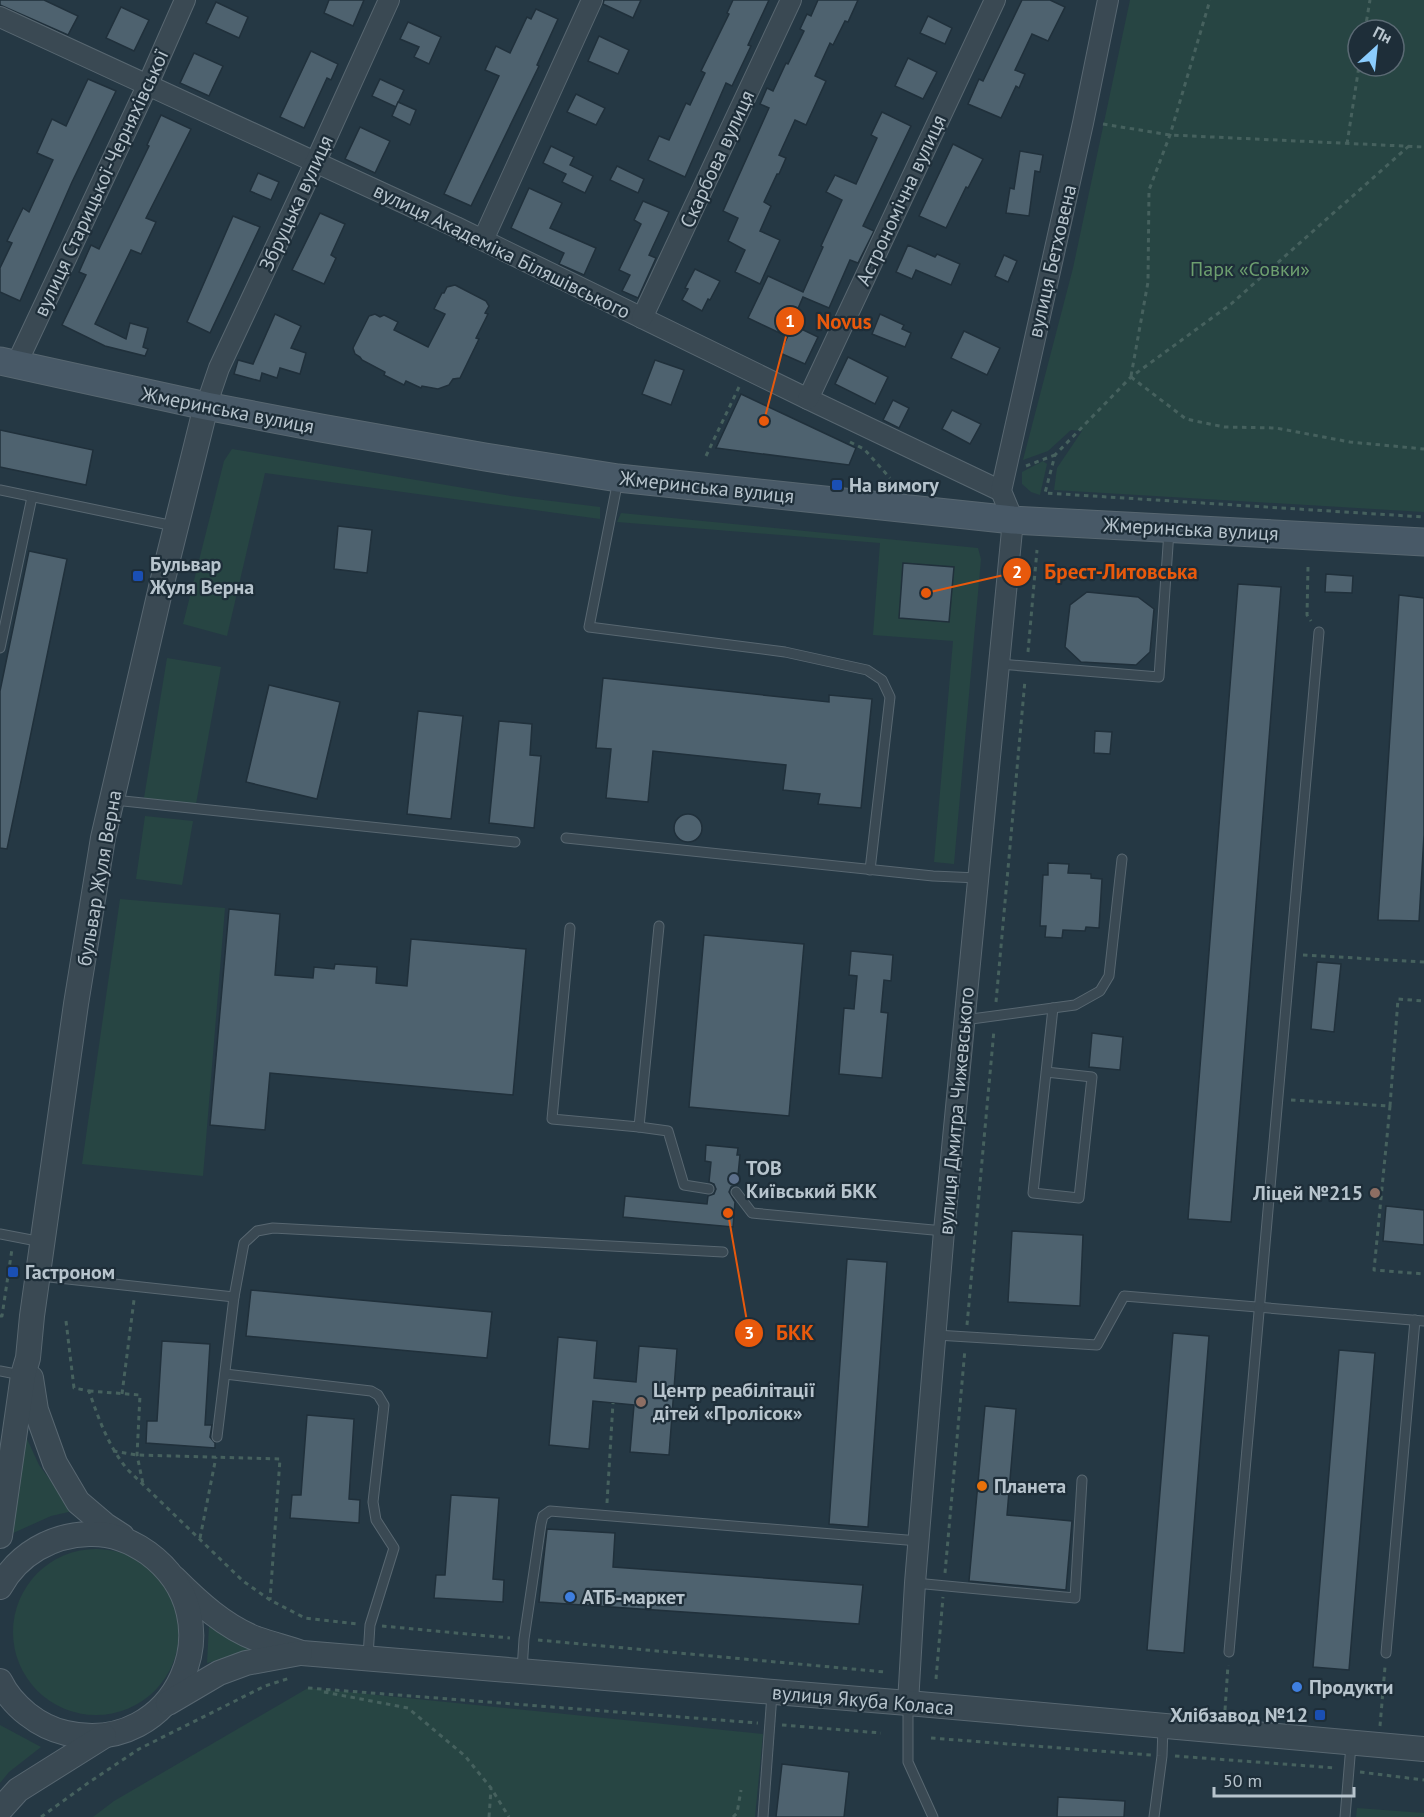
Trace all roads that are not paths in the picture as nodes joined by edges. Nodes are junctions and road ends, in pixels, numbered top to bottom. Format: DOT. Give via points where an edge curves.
graph roads {
  1 [pos="185,0"];
  2 [pos="388,0"];
  3 [pos="592,0"];
  4 [pos="791,0"];
  5 [pos="995,0"];
  6 [pos="1108,0"];
  7 [pos="0,17"];
  8 [pos="148,84"];
  9 [pos="316,161"];
  10 [pos="483,240"];
  11 [pos="642,318"];
  12 [pos="8,363"];
  13 [pos="808,399"];
  14 [pos="206,406"];
  15 [pos="618,478"];
  16 [pos="0,490"];
  17 [pos="1001,491"];
  18 [pos="32,497"];
  19 [pos="1013,519"];
  20 [pos="176,527"];
  21 [pos="1169,528"];
  22 [pos="1424,542"];
  23 [pos="1319,632"];
  24 [pos="0,648"];
  25 [pos="999,664"];
  26 [pos="112,800"];
  27 [pos="566,838"];
  28 [pos="514,842"];
  29 [pos="1122,859"];
  30 [pos="870,870"];
  31 [pos="978,878"];
  32 [pos="659,926"];
  33 [pos="570,928"];
  34 [pos="1053,1008"];
  35 [pos="964,1020"];
  36 [pos="1046,1072"];
  37 [pos="639,1127"];
  38 [pos="709,1189"];
  39 [pos="736,1192"];
  40 [pos="944,1232"];
  41 [pos="0,1234"];
  42 [pos="42,1242"];
  43 [pos="723,1252"];
  44 [pos="37,1276"];
  45 [pos="234,1298"];
  46 [pos="1259,1307"];
  47 [pos="1420,1320"];
  48 [pos="936,1335"];
  49 [pos="26,1367"];
  50 [pos="0,1371"];
  51 [pos="225,1374"];
  52 [pos="217,1437"];
  53 [pos="1082,1480"];
  54 [pos="0,1528"];
  55 [pos="919,1541"];
  56 [pos="135,1544"];
  57 [pos="174,1578"];
  58 [pos="915,1583"];
  59 [pos="0,1587"];
  60 [pos="1229,1652"];
  61 [pos="302,1653"];
  62 [pos="1386,1653"];
  63 [pos="367,1659"];
  64 [pos="522,1671"];
  65 [pos="0,1681"];
  66 [pos="772,1692"];
  67 [pos="166,1703"];
  68 [pos="908,1703"];
  69 [pos="1163,1726"];
  70 [pos="104,1736"];
  71 [pos="1351,1742"];
  72 [pos="1424,1749"];
  73 [pos="0,1810"];
  74 [pos="763,1817"];
  75 [pos="933,1817"];
  76 [pos="1154,1817"];
  77 [pos="1345,1817"];
  1 -- 8 [label="street, вулиця Старицької-Черняхівської"];
  2 -- 9 [label="street, Збруцька вулиця"];
  3 -- 10 [label="street"];
  4 -- 11 [label="street, Скарбова вулиця"];
  5 -- 13 [label="street, Астрономічна вулиця"];
  6 -- 17 [label="street, вулиця Бетховена"];
  7 -- 8 [label="street, вулиця Академіка Біляшівського"];
  8 -- 9 [label="street, вулиця Академіка Біляшівського"];
  8 -- 12 [label="street, вулиця Старицької-Черняхівської"];
  9 -- 10 [label="street, вулиця Академіка Біляшівського"];
  9 -- 14 [label="street, Збруцька вулиця" via="219,368"];
  10 -- 11 [label="street, вулиця Академіка Біляшівського"];
  11 -- 13 [label="street, вулиця Академіка Біляшівського"];
  12 -- 14 [label="main road, Жмеринська вулиця"];
  13 -- 17 [label="street, вулиця Академіка Біляшівського"];
  14 -- 15 [label="main road, Жмеринська вулиця"];
  14 -- 20 [label="street, бульвар Жуля Верна"];
  15 -- 19 [label="main road, Жмеринська вулиця"];
  15 -- 30 [label="lane" via="589,627 785,652 867,670 882,680 890,697"];
  16 -- 18 [label="lane"];
  17 -- 19 [label="street"];
  18 -- 20 [label="lane"];
  18 -- 24 [label="lane"];
  19 -- 21 [label="main road, Жмеринська вулиця"];
  19 -- 25 [label="street, вулиця Дмитра Чижевського"];
  20 -- 26 [label="street, бульвар Жуля Верна"];
  21 -- 22 [label="main road, Жмеринська вулиця"];
  21 -- 25 [label="lane" via="1159,677"];
  23 -- 46 [label="lane"];
  25 -- 31 [label="street, вулиця Дмитра Чижевського"];
  26 -- 28 [label="lane"];
  26 -- 42 [label="street, бульвар Жуля Верна" via="76,1004"];
  27 -- 30 [label="lane"];
  29 -- 34 [label="lane" via="1109,976 1100,991 1075,1005"];
  30 -- 31 [label="lane"];
  31 -- 35 [label="street, вулиця Дмитра Чижевського"];
  32 -- 37 [label="lane"];
  33 -- 37 [label="lane" via="552,1119"];
  34 -- 35 [label="lane"];
  34 -- 36 [label="lane"];
  35 -- 40 [label="street, вулиця Дмитра Чижевського"];
  36 -- 36 [label="lane" via="1034,1193 1079,1198 1092,1077"];
  37 -- 38 [label="lane" via="668,1131 684,1185"];
  39 -- 40 [label="lane" via="752,1213"];
  40 -- 48 [label="street, вулиця Дмитра Чижевського"];
  41 -- 42 [label="lane"];
  42 -- 44 [label="street, бульвар Жуля Верна"];
  43 -- 45 [label="lane" via="273,1228 257,1231 244,1244"];
  44 -- 45 [label="lane"];
  44 -- 49 [label="street, бульвар Жуля Верна"];
  45 -- 51 [label="lane"];
  46 -- 47 [label="lane"];
  46 -- 48 [label="lane" via="1124,1296 1097,1345"];
  46 -- 60 [label="lane"];
  47 -- 62 [label="lane"];
  48 -- 55 [label="street, вулиця Дмитра Чижевського"];
  49 -- 50 [label="lane"];
  49 -- 54 [label="street, бульвар Жуля Верна"];
  49 -- 56 [label="street, бульвар Жуля Верна" via="55,1462 78,1502"];
  51 -- 52 [label="lane"];
  51 -- 63 [label="lane" via="371,1390 384,1405 373,1502 376,1520 394,1548 370,1625"];
  53 -- 58 [label="lane" via="1075,1598"];
  55 -- 58 [label="street, вулиця Дмитра Чижевського"];
  55 -- 64 [label="lane" via="550,1511 543,1516"];
  56 -- 57 [label="street, бульвар Жуля Верна" via="163,1564"];
  56 -- 59 [label="street" via="100,1534 70,1535 41,1545 16,1565"];
  57 -- 61 [label="street, вулиця Якуба Коласа" via="219,1617 255,1638"];
  57 -- 67 [label="street" via="192,1627 188,1662"];
  58 -- 68 [label="street, вулиця Дмитра Чижевського"];
  61 -- 63 [label="street, вулиця Якуба Коласа"];
  61 -- 67 [label="street, вулиця Якуба Коласа" via="219,1673"];
  63 -- 64 [label="street, вулиця Якуба Коласа"];
  64 -- 66 [label="street, вулиця Якуба Коласа"];
  65 -- 70 [label="street" via="26,1714 56,1731 83,1737"];
  66 -- 68 [label="street, вулиця Якуба Коласа"];
  66 -- 74 [label="lane"];
  67 -- 70 [label="street" via="151,1717"];
  68 -- 69 [label="street, вулиця Якуба Коласа"];
  68 -- 75 [label="lane" via="908,1762"];
  69 -- 71 [label="street, вулиця Якуба Коласа"];
  69 -- 76 [label="lane"];
  70 -- 73 [label="street" via="18,1790"];
  71 -- 72 [label="street, вулиця Якуба Коласа"];
  71 -- 77 [label="lane"];
}
